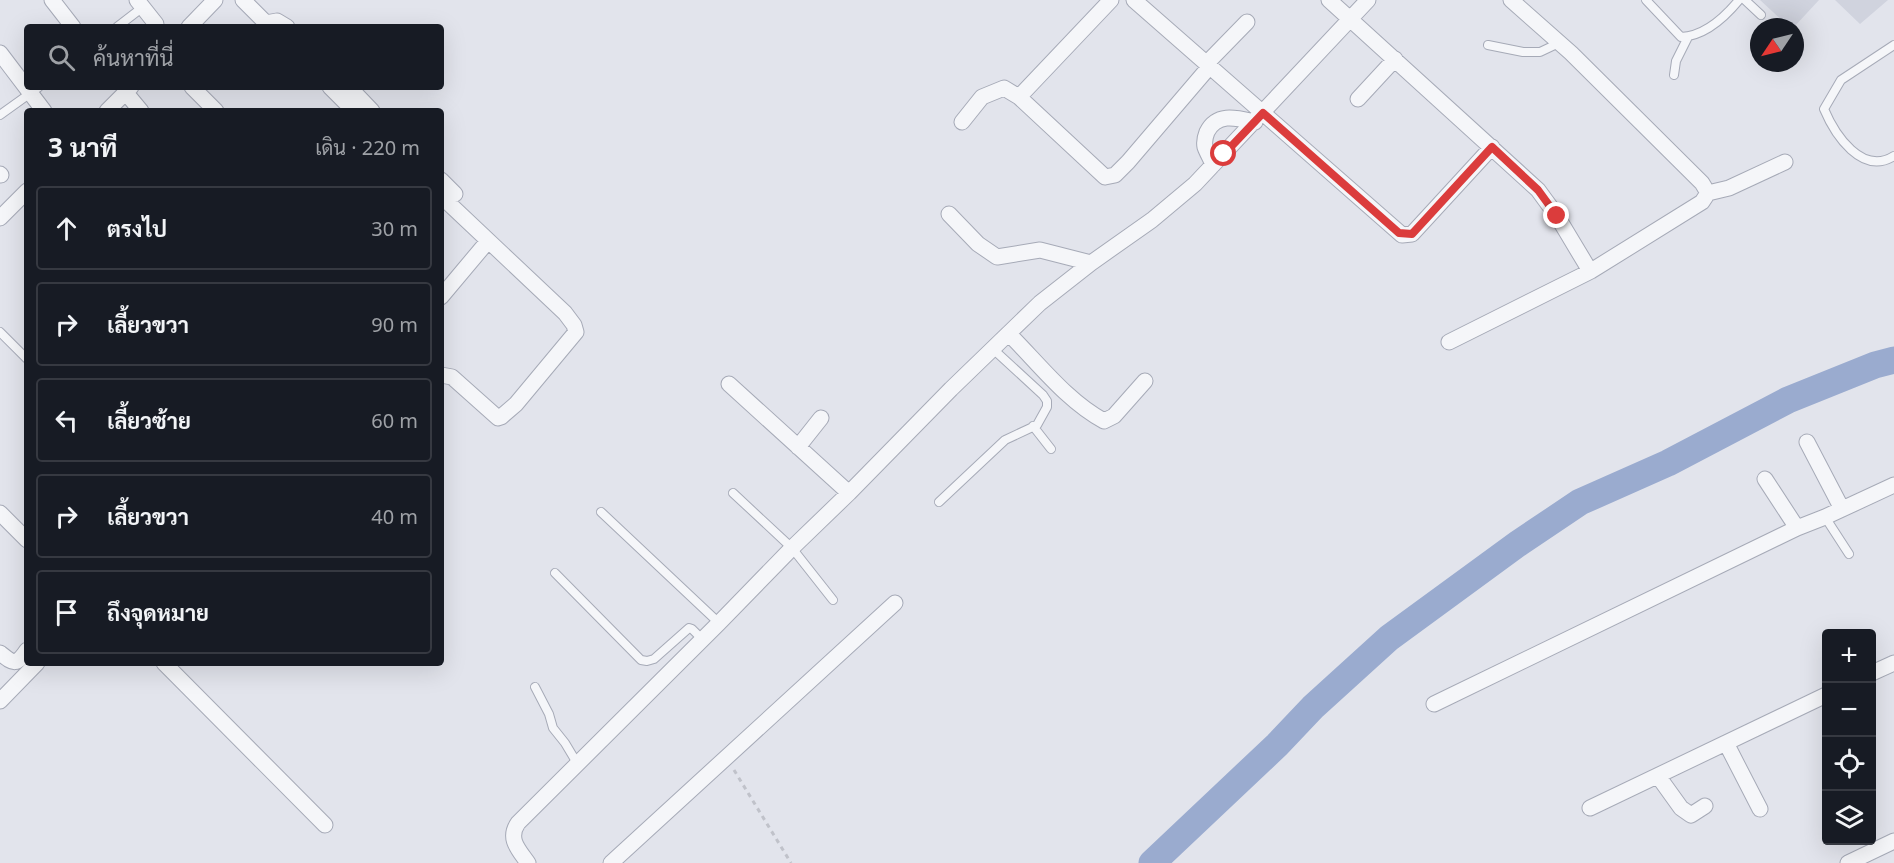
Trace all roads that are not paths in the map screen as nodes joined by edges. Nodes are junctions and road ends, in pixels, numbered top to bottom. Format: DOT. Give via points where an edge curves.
graph roads {
  1 [pos="52,0"];
  2 [pos="215,0"];
  3 [pos="243,0"];
  4 [pos="1111,0"];
  5 [pos="1134,0"];
  6 [pos="1329,0"];
  7 [pos="1368,0"];
  8 [pos="1511,0"];
  9 [pos="1646,0"];
  10 [pos="1739,0"];
  11 [pos="1745,0"];
  12 [pos="140,4"];
  13 [pos="1761,15"];
  14 [pos="1350,20"];
  15 [pos="1247,22"];
  16 [pos="71,24"];
  17 [pos="120,24"];
  18 [pos="156,24"];
  19 [pos="192,24"];
  20 [pos="267,24"];
  21 [pos="1688,37"];
  22 [pos="1559,43"];
  23 [pos="1488,45"];
  24 [pos="1894,45"];
  25 [pos="0,53"];
  26 [pos="1395,60"];
  27 [pos="1208,64"];
  28 [pos="1674,75"];
  29 [pos="24,78"];
  30 [pos="35,90"];
  31 [pos="128,90"];
  32 [pos="195,90"];
  33 [pos="333,90"];
  34 [pos="352,90"];
  35 [pos="1019,97"];
  36 [pos="1358,99"];
  37 [pos="43,108"];
  38 [pos="110,108"];
  39 [pos="139,108"];
  40 [pos="213,108"];
  41 [pos="351,108"];
  42 [pos="369,108"];
  43 [pos="0,115"];
  44 [pos="1259,117"];
  45 [pos="962,122"];
  46 [pos="1492,147"];
  47 [pos="1894,156"];
  48 [pos="1785,162"];
  49 [pos="1213,165"];
  50 [pos="1708,193"];
  51 [pos="24,194"];
  52 [pos="448,195"];
  53 [pos="949,214"];
  54 [pos="0,218"];
  55 [pos="489,241"];
  56 [pos="1091,263"];
  57 [pos="1590,271"];
  58 [pos="444,294"];
  59 [pos="0,332"];
  60 [pos="1009,334"];
  61 [pos="1449,342"];
  62 [pos="993,349"];
  63 [pos="24,355"];
  64 [pos="444,376"];
  65 [pos="1145,381"];
  66 [pos="729,384"];
  67 [pos="821,418"];
  68 [pos="1033,426"];
  69 [pos="1807,442"];
  70 [pos="798,447"];
  71 [pos="1051,449"];
  72 [pos="1765,479"];
  73 [pos="1894,485"];
  74 [pos="849,493"];
  75 [pos="733,494"];
  76 [pos="939,502"];
  77 [pos="1842,509"];
  78 [pos="601,512"];
  79 [pos="1825,517"];
  80 [pos="2,519"];
  81 [pos="1797,528"];
  82 [pos="24,537"];
  83 [pos="792,548"];
  84 [pos="1849,554"];
  85 [pos="555,573"];
  86 [pos="832,600"];
  87 [pos="895,603"];
  88 [pos="719,623"];
  89 [pos="703,640"];
  90 [pos="0,653"];
  91 [pos="24,654"];
  92 [pos="1894,663"];
  93 [pos="34,666"];
  94 [pos="167,666"];
  95 [pos="1876,671"];
  96 [pos="536,687"];
  97 [pos="1822,697"];
  98 [pos="0,701"];
  99 [pos="1434,704"];
  100 [pos="1726,743"];
  101 [pos="577,764"];
  102 [pos="1658,776"];
  103 [pos="1705,806"];
  104 [pos="1590,808"];
  105 [pos="1760,809"];
  106 [pos="325,825"];
  107 [pos="1894,841"];
  108 [pos="528,863"];
  109 [pos="611,863"];
  110 [pos="1848,863"];
  1 -- 16 [label="street"];
  2 -- 19 [label="street"];
  3 -- 20 [label="street"];
  4 -- 35 [label="street"];
  5 -- 27 [label="street"];
  6 -- 14 [label="street"];
  7 -- 14 [label="street"];
  8 -- 22 [label="street"];
  9 -- 21 [label="lane" via="1681,37"];
  10 -- 21 [label="lane" via="1730,12"];
  11 -- 13 [label="lane"];
  12 -- 17 [label="lane"];
  12 -- 18 [label="street"];
  14 -- 26 [label="street"];
  14 -- 44 [label="street"];
  15 -- 27 [label="street"];
  21 -- 28 [label="lane"];
  22 -- 23 [label="lane" via="1540,52"];
  22 -- 50 [label="street"];
  24 -- 47 [label="lane" via="1841,80 1824,109 1839,138 1851,150 1873,161"];
  25 -- 29 [label="street"];
  26 -- 36 [label="street"];
  26 -- 46 [label="street"];
  27 -- 35 [label="street" via="1128,162 1115,175 1105,177"];
  27 -- 44 [label="street"];
  30 -- 37 [label="street"];
  30 -- 43 [label="lane"];
  31 -- 38 [label="street"];
  31 -- 39 [label="street"];
  32 -- 40 [label="street"];
  33 -- 41 [label="street"];
  34 -- 42 [label="street"];
  35 -- 45 [label="street" via="1004,88 993,91 982,97"];
  44 -- 46 [label="street" via="1402,235 1412,234"];
  44 -- 49 [label="street"];
  44 -- 49 [label="street" via="1232,117 1216,121 1209,128 1204,138"];
  46 -- 57 [label="street" via="1538,190"];
  48 -- 50 [label="street" via="1729,188"];
  49 -- 56 [label="street" via="1152,220"];
  50 -- 57 [label="street" via="1702,202"];
  51 -- 54 [label="street"];
  52 -- 55 [label="street"];
  53 -- 56 [label="street" via="997,257 1040,250"];
  55 -- 58 [label="street"];
  55 -- 64 [label="street" via="565,313 574,325 575,335 516,404 498,418 452,377"];
  56 -- 60 [label="street" via="1040,303"];
  57 -- 61 [label="street"];
  59 -- 63 [label="lane"];
  60 -- 62 [label="street"];
  60 -- 65 [label="street" via="1068,395 1104,421 1114,416"];
  62 -- 68 [label="lane" via="1047,401 1037,425"];
  62 -- 74 [label="street"];
  66 -- 70 [label="street"];
  67 -- 70 [label="street"];
  68 -- 71 [label="lane"];
  68 -- 76 [label="lane" via="1005,440"];
  69 -- 77 [label="street"];
  70 -- 74 [label="street"];
  72 -- 81 [label="street"];
  73 -- 77 [label="street"];
  74 -- 83 [label="street"];
  75 -- 83 [label="lane"];
  77 -- 79 [label="street"];
  78 -- 88 [label="lane"];
  79 -- 81 [label="street"];
  79 -- 84 [label="lane"];
  80 -- 82 [label="street"];
  81 -- 99 [label="street"];
  83 -- 86 [label="lane"];
  83 -- 88 [label="street"];
  85 -- 89 [label="lane" via="641,660 654,659 689,628"];
  87 -- 109 [label="street"];
  88 -- 89 [label="street"];
  89 -- 101 [label="street"];
  90 -- 91 [label="street" via="15,662"];
  92 -- 95 [label="street"];
  93 -- 98 [label="street"];
  94 -- 106 [label="street"];
  96 -- 101 [label="lane" via="553,728"];
  97 -- 100 [label="street"];
  100 -- 102 [label="street"];
  100 -- 105 [label="street"];
  101 -- 108 [label="street" via="514,829 513,842"];
  102 -- 103 [label="street" via="1681,808 1691,815"];
  102 -- 104 [label="street"];
  107 -- 110 [label="street"];
}
